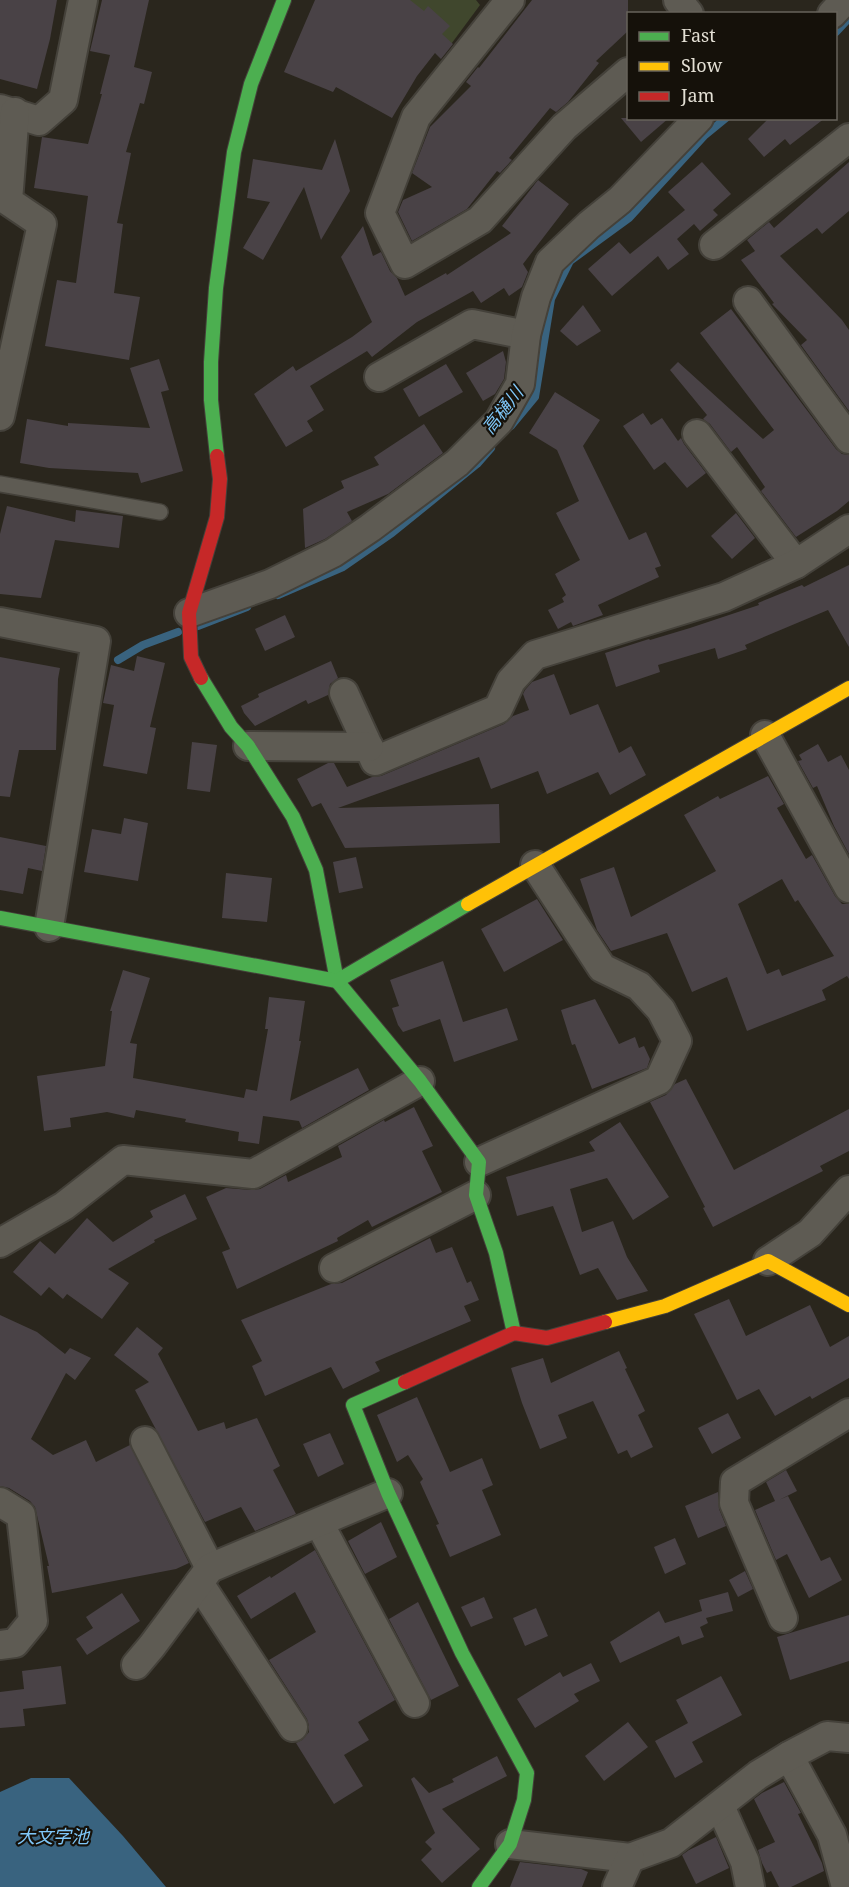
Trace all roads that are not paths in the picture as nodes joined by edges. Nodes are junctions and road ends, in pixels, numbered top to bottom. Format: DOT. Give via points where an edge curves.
graph roads {
  1 [pos="83,0"];
  2 [pos="284,0"];
  3 [pos="510,0"];
  4 [pos="678,0"];
  5 [pos="845,0"];
  6 [pos="687,12"];
  7 [pos="834,12"];
  8 [pos="627,73"];
  9 [pos="7,110"];
  10 [pos="697,120"];
  11 [pos="849,138"];
  12 [pos="714,245"];
  13 [pos="748,301"];
  14 [pos="526,335"];
  15 [pos="379,378"];
  16 [pos="0,416"];
  17 [pos="697,434"];
  18 [pos="849,439"];
  19 [pos="0,484"];
  20 [pos="160,512"];
  21 [pos="849,529"];
  22 [pos="796,564"];
  23 [pos="189,613"];
  24 [pos="0,622"];
  25 [pos="849,688"];
  26 [pos="344,693"];
  27 [pos="765,735"];
  28 [pos="248,746"];
  29 [pos="369,747"];
  30 [pos="841,854"];
  31 [pos="535,865"];
  32 [pos="849,888"];
  33 [pos="0,918"];
  34 [pos="49,927"];
  35 [pos="337,981"];
  36 [pos="420,1081"];
  37 [pos="479,1162"];
  38 [pos="849,1190"];
  39 [pos="476,1195"];
  40 [pos="0,1243"];
  41 [pos="768,1261"];
  42 [pos="334,1269"];
  43 [pos="849,1305"];
  44 [pos="514,1333"];
  45 [pos="849,1413"];
  46 [pos="145,1441"];
  47 [pos="388,1493"];
  48 [pos="0,1502"];
  49 [pos="319,1523"];
  50 [pos="204,1575"];
  51 [pos="783,1618"];
  52 [pos="0,1645"];
  53 [pos="136,1665"];
  54 [pos="415,1703"];
  55 [pos="293,1727"];
  56 [pos="849,1738"];
  57 [pos="789,1756"];
  58 [pos="720,1806"];
  59 [pos="510,1844"];
  60 [pos="630,1858"];
  61 [pos="479,1887"];
  62 [pos="616,1887"];
  63 [pos="750,1887"];
  64 [pos="846,1887"];
  1 -- 9 [label="street" via="63,100 39,121"];
  2 -- 23 [label="street" via="250,84 234,152 216,288 211,362 220,479 217,517"];
  3 -- 8 [label="street" via="416,117 380,213 405,264 480,220 564,127"];
  4 -- 6 [label="street"];
  5 -- 7 [label="street"];
  9 -- 16 [label="street" via="8,201 42,224"];
  10 -- 14 [label="street" via="620,200 550,262"];
  11 -- 12 [label="street"];
  13 -- 18 [label="street"];
  14 -- 15 [label="street" via="472,324"];
  14 -- 23 [label="street" via="520,384 515,394 499,421 457,463 333,553 270,584"];
  17 -- 22 [label="street"];
  19 -- 20 [label="lane"];
  21 -- 22 [label="street"];
  22 -- 29 [label="street" via="724,597 535,655 512,681 498,709 375,761"];
  23 -- 28 [label="street" via="191,657 231,727"];
  24 -- 34 [label="street" via="96,641"];
  25 -- 27 [label="street"];
  26 -- 29 [label="street"];
  27 -- 30 [label="street"];
  27 -- 31 [label="street"];
  28 -- 29 [label="street"];
  28 -- 35 [label="street" via="293,817 316,870"];
  30 -- 32 [label="street"];
  31 -- 35 [label="street"];
  31 -- 37 [label="street" via="602,968 639,986 661,1010 677,1041 659,1080"];
  33 -- 34 [label="street"];
  34 -- 35 [label="street"];
  35 -- 36 [label="street"];
  36 -- 37 [label="street"];
  36 -- 40 [label="street" via="253,1174 123,1160 64,1206"];
  37 -- 39 [label="street"];
  38 -- 41 [label="street" via="810,1233"];
  39 -- 42 [label="street"];
  39 -- 44 [label="street" via="496,1253"];
  41 -- 43 [label="street"];
  41 -- 44 [label="street" via="664,1306 547,1338"];
  44 -- 47 [label="street" via="353,1405"];
  45 -- 51 [label="street" via="735,1482 734,1503"];
  46 -- 50 [label="street"];
  47 -- 49 [label="street"];
  47 -- 59 [label="street" via="462,1653 527,1773 524,1800"];
  48 -- 52 [label="street" via="21,1515 33,1621 15,1643"];
  49 -- 50 [label="street"];
  49 -- 54 [label="street"];
  50 -- 53 [label="street"];
  50 -- 55 [label="street"];
  56 -- 57 [label="street" via="827,1736"];
  57 -- 58 [label="street"];
  57 -- 64 [label="street" via="832,1835"];
  58 -- 60 [label="street" via="670,1844"];
  58 -- 63 [label="street" via="745,1862"];
  59 -- 60 [label="street"];
  59 -- 61 [label="street"];
  60 -- 62 [label="street"];
}
